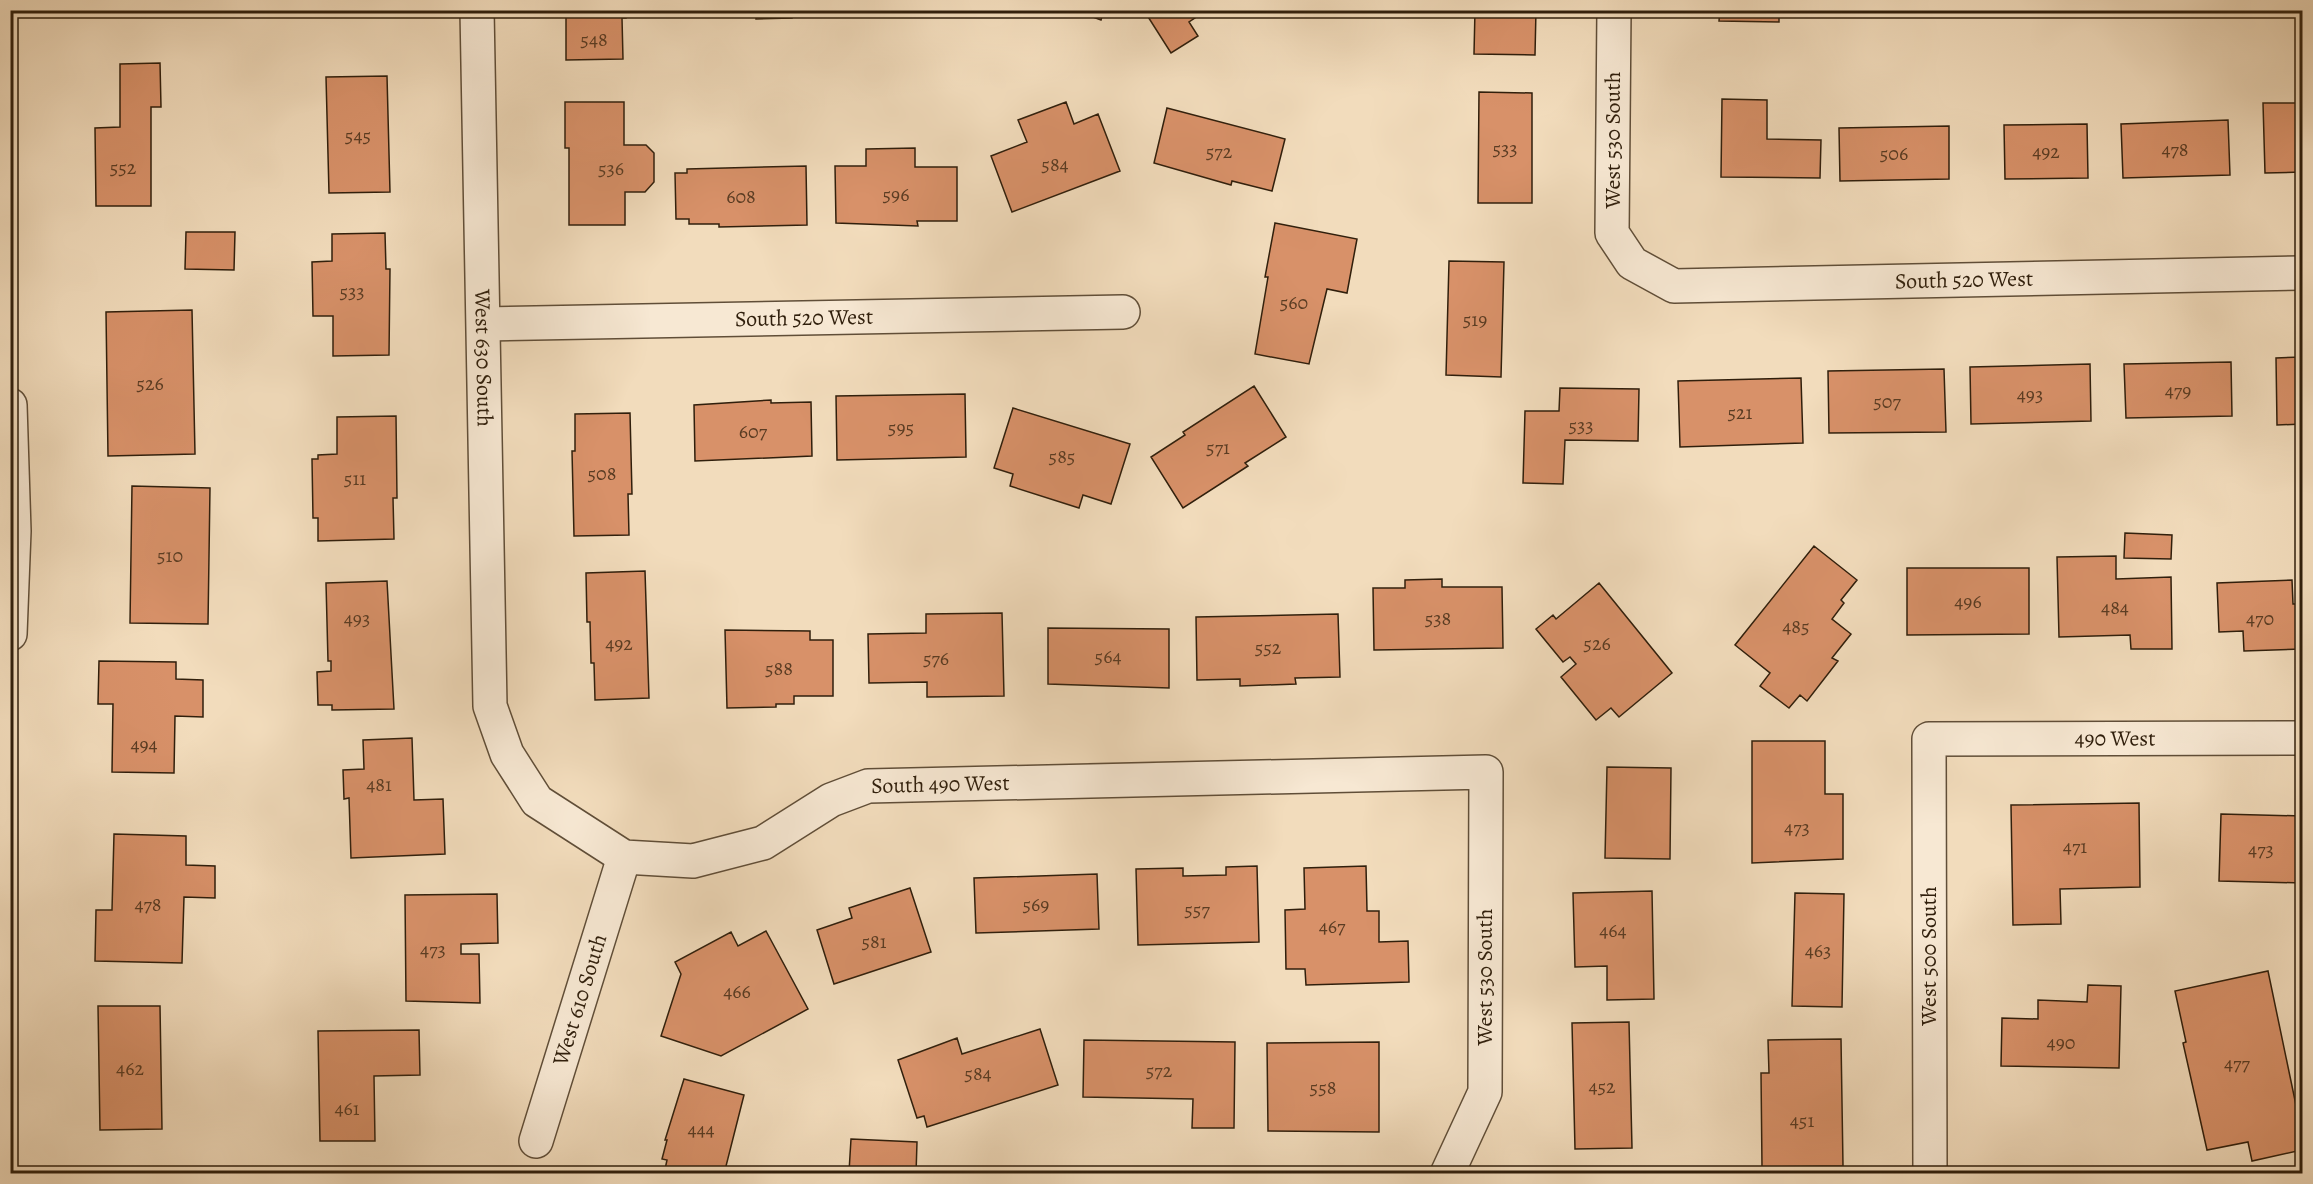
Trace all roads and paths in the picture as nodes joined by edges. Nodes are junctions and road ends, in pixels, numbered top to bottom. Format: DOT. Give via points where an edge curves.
graph roads {
  1 [pos="477,10"];
  2 [pos="1614,10"];
  3 [pos="1632,263"];
  4 [pos="2302,273"];
  5 [pos="1123,312"];
  6 [pos="484,324"];
  7 [pos="10,405"];
  8 [pos="10,634"];
  9 [pos="490,706"];
  10 [pos="2302,738"];
  11 [pos="1929,739"];
  12 [pos="1486,772"];
  13 [pos="624,857"];
  14 [pos="536,1141"];
  15 [pos="1447,1173"];
  16 [pos="1930,1173"];
  1 -- 6 [label="street, West 630 South"];
  2 -- 3 [label="street, West 530 South" via="1612,233"];
  3 -- 4 [label="street, South 520 West" via="1674,286"];
  5 -- 6 [label="street, South 520 West"];
  6 -- 9 [label="street, West 630 South"];
  7 -- 8 [label="street" via="14,531"];
  9 -- 13 [label="street, South 490 West" via="507,754 537,801"];
  10 -- 11 [label="street, 490 West"];
  11 -- 16 [label="street, West 500 South"];
  12 -- 13 [label="street, South 490 West" via="868,786 831,800 763,843 693,861"];
  12 -- 15 [label="street, West 530 South" via="1485,1092"];
  13 -- 14 [label="street, West 610 South"];
}
